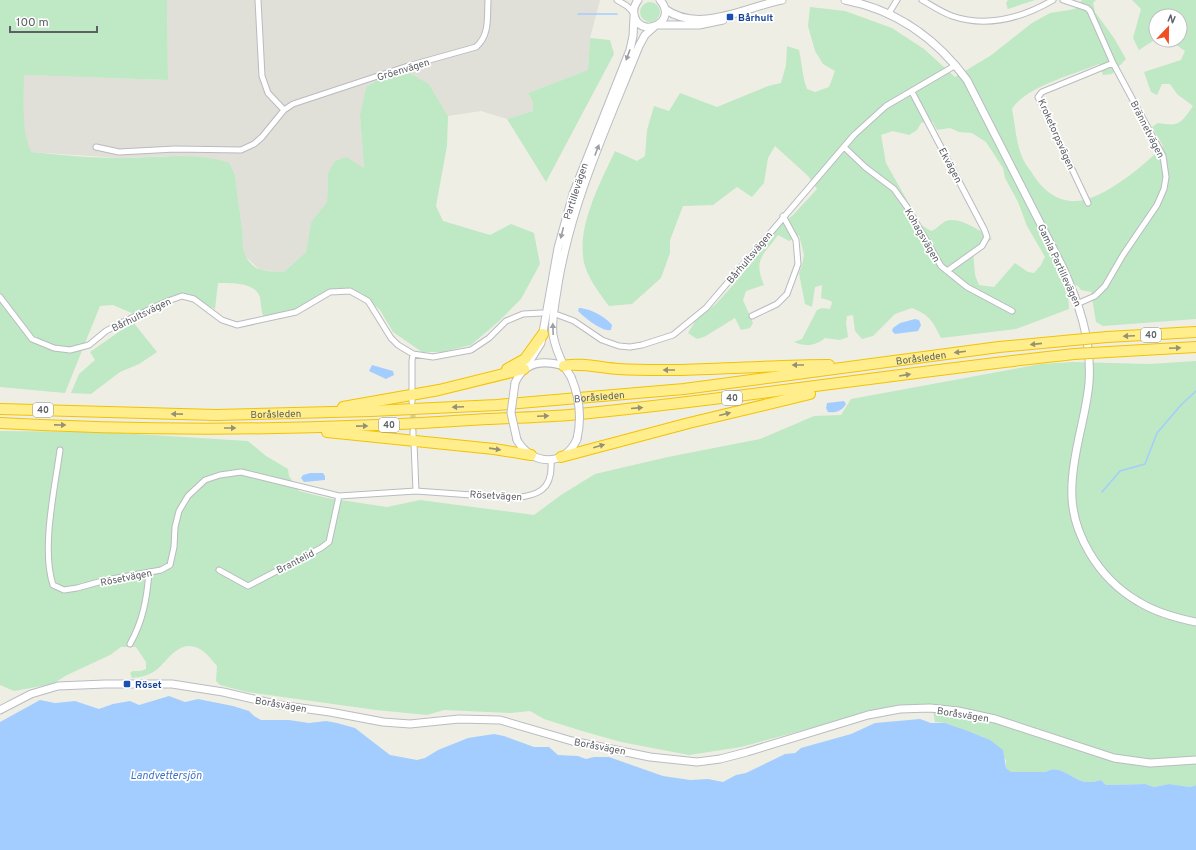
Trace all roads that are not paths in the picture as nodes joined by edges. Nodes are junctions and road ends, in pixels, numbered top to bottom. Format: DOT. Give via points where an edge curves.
graph roads {
  1 [pos="258,0"];
  2 [pos="488,0"];
  3 [pos="617,0"];
  4 [pos="638,0"];
  5 [pos="660,0"];
  6 [pos="782,0"];
  7 [pos="845,0"];
  8 [pos="897,0"];
  9 [pos="922,0"];
  10 [pos="1053,0"];
  11 [pos="1063,0"];
  12 [pos="665,6"];
  13 [pos="736,13"];
  14 [pos="889,13"];
  15 [pos="634,15"];
  16 [pos="656,26"];
  17 [pos="1113,63"];
  18 [pos="956,65"];
  19 [pos="912,92"];
  20 [pos="284,110"];
  21 [pos="96,147"];
  22 [pos="844,147"];
  23 [pos="1088,203"];
  24 [pos="784,216"];
  25 [pos="947,271"];
  26 [pos="0,297"];
  27 [pos="1079,304"];
  28 [pos="1012,311"];
  29 [pos="542,313"];
  30 [pos="558,315"];
  31 [pos="752,316"];
  32 [pos="1196,332"];
  33 [pos="544,334"];
  34 [pos="1196,347"];
  35 [pos="413,354"];
  36 [pos="865,365"];
  37 [pos="564,366"];
  38 [pos="525,368"];
  39 [pos="498,374"];
  40 [pos="866,380"];
  41 [pos="412,391"];
  42 [pos="0,409"];
  43 [pos="308,413"];
  44 [pos="0,423"];
  45 [pos="281,428"];
  46 [pos="413,430"];
  47 [pos="413,437"];
  48 [pos="414,443"];
  49 [pos="60,450"];
  50 [pos="530,455"];
  51 [pos="561,457"];
  52 [pos="551,461"];
  53 [pos="416,491"];
  54 [pos="339,496"];
  55 [pos="219,570"];
  56 [pos="149,572"];
  57 [pos="1196,622"];
  58 [pos="130,644"];
  59 [pos="0,710"];
  60 [pos="1196,760"];
  1 -- 20 [label="street" via="262,76 268,93"];
  2 -- 20 [label="street, Gröenvägen" via="486,30 482,42 476,47 307,99"];
  3 -- 15 [label="street" via="627,6"];
  4 -- 15 [label="street, Partillevägen" via="634,6"];
  5 -- 12 [label="street"];
  6 -- 13 [label="street"];
  7 -- 14 [label="street, Gamla Partillevägen"];
  8 -- 14 [label="street"];
  9 -- 10 [label="street" via="951,16 988,21 1021,16"];
  11 -- 17 [label="street, Brännetvägen" via="1090,11"];
  12 -- 13 [label="street" via="673,15 684,19 707,19"];
  12 -- 16 [label="street, Partillevägen" via="664,17"];
  13 -- 16 [label="street" via="710,24"];
  14 -- 18 [label="street, Gamla Partillevägen" via="929,38"];
  15 -- 16 [label="street" via="642,26"];
  15 -- 33 [label="street, Partillevägen, one-way" via="630,50 582,169 565,219 553,273"];
  37 -- 16 [label="street, Partillevägen, one-way" via="553,335 553,316 572,221 588,172 639,46"];
  17 -- 23 [label="street, Kroketorpsvägen" via="1042,92 1038,97"];
  17 -- 27 [label="street, Brännetvägen" via="1158,145 1163,156 1166,176 1157,205 1105,286 1095,296"];
  18 -- 19 [label="street"];
  18 -- 27 [label="street, Gamla Partillevägen" via="985,112"];
  19 -- 22 [label="street, Bårhultsvägen" via="876,114"];
  19 -- 25 [label="street, Ekvägen" via="987,237 982,246"];
  20 -- 21 [label="street" via="262,137 241,150 175,149 119,152"];
  22 -- 24 [label="street, Bårhultsvägen"];
  22 -- 25 [label="street, Kohagsvägen" via="864,167 894,189 907,207 937,262"];
  24 -- 30 [label="street, Bårhultsvägen" via="706,308 673,335 642,345 619,346 602,340 574,321"];
  24 -- 31 [label="street" via="796,240 798,264 787,294 777,304"];
  25 -- 28 [label="street, Kohagsvägen" via="967,287"];
  26 -- 35 [label="street, Bårhultsvägen" via="32,339 49,347 70,350 89,345 106,331 178,297 194,299 222,320 236,325 296,312 330,292 350,291 368,301 391,338"];
  27 -- 57 [label="street, Gamla Partillevägen" via="1088,350 1089,383 1072,485 1073,508 1079,531 1089,552 1102,570 1125,592 1151,608"];
  29 -- 35 [label="street, Bårhultsvägen" via="523,314 506,321 489,338 471,350 433,357"];
  32 -- 36 [label="highway, Boråsleden / 40, one-way, bridge" via="998,347"];
  33 -- 38 [label="street, Partillevägen" via="539,349"];
  33 -- 39 [label="highway" via="525,359"];
  40 -- 34 [label="highway, Boråsleden / 40, one-way, bridge" via="1074,354"];
  35 -- 41 [label="street"];
  36 -- 37 [label="highway, one-way" via="790,365 669,371 570,364"];
  36 -- 43 [label="highway, Boråsleden / 40, one-way" via="684,389 523,403"];
  37 -- 38 [label="street" via="542,362"];
  37 -- 51 [label="street, bridge" via="577,393 580,424 577,438 568,453"];
  38 -- 39 [label="highway"];
  38 -- 50 [label="street, bridge" via="515,383 511,413 517,440"];
  39 -- 43 [label="highway" via="439,390"];
  45 -- 40 [label="highway, Boråsleden / 40, one-way" via="427,424 566,415"];
  51 -- 40 [label="highway, one-way"];
  43 -- 42 [label="highway, Boråsleden / 40, one-way" via="216,415"];
  44 -- 45 [label="highway, Boråsleden / 40, one-way"];
  45 -- 50 [label="highway, one-way" via="494,448"];
  46 -- 47 [label="street"];
  48 -- 53 [label="street"];
  49 -- 56 [label="street, Rösetvägen" via="52,500 49,573 52,585 64,590"];
  50 -- 52 [label="street"];
  51 -- 52 [label="street"];
  52 -- 53 [label="street, Rösetvägen" via="550,481 542,490 527,496 512,498"];
  53 -- 54 [label="street, Rösetvägen"];
  54 -- 55 [label="street, Brantelid" via="329,542 321,548 248,586"];
  54 -- 56 [label="street, Rösetvägen" via="241,472 205,480 188,496 179,511 170,565"];
  56 -- 58 [label="street" via="148,594 139,628"];
  59 -- 60 [label="street, Boråsvägen" via="31,694 58,686 172,684 223,692 279,706 383,722 410,724 459,719 500,720 572,741 657,758 697,762 747,752 868,715 900,709 930,708 995,719 1114,758 1150,763"];
}
